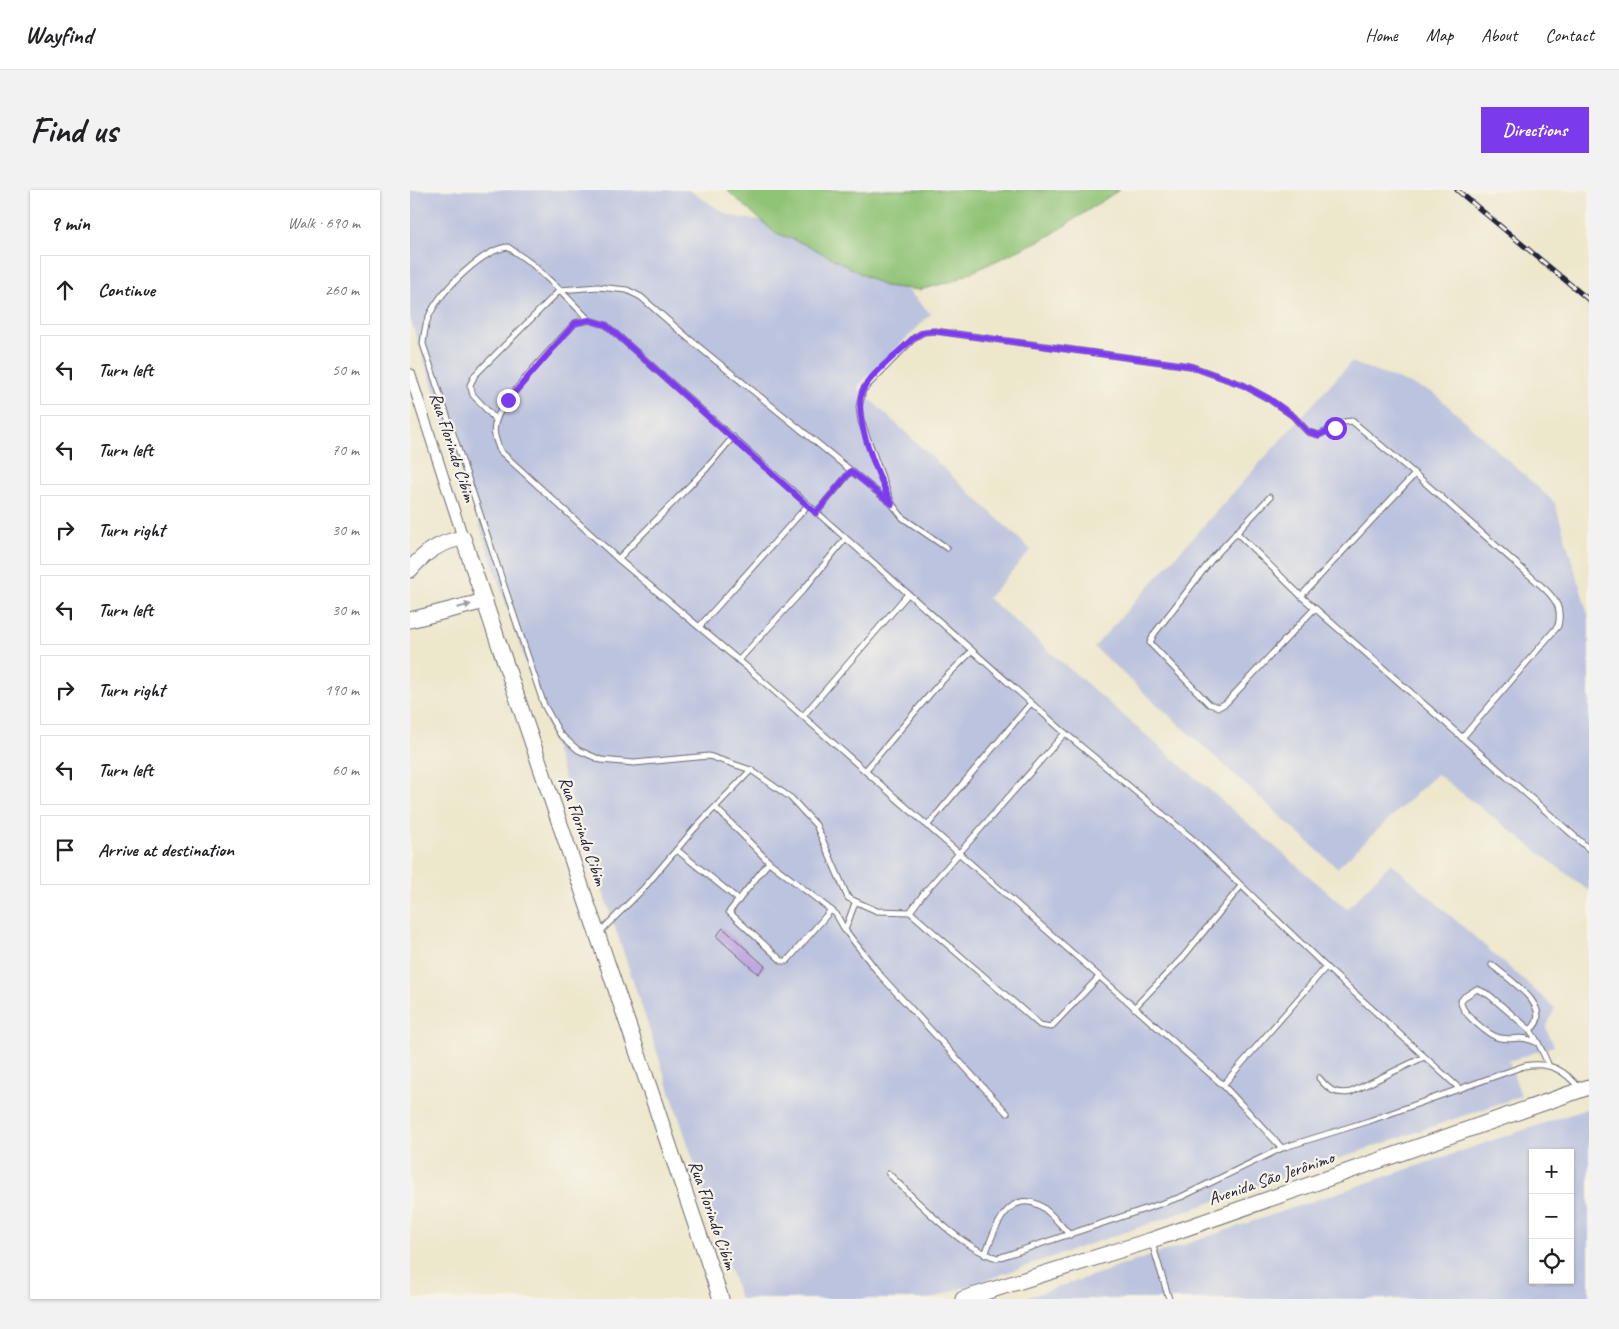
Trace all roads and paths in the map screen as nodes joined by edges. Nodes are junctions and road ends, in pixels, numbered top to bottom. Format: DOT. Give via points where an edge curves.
graph roads {
  1 [pos="560,290"];
  2 [pos="589,320"];
  3 [pos="410,374"];
  4 [pos="496,420"];
  5 [pos="733,437"];
  6 [pos="851,471"];
  7 [pos="1415,474"];
  8 [pos="1270,496"];
  9 [pos="892,504"];
  10 [pos="808,505"];
  11 [pos="816,513"];
  12 [pos="1236,532"];
  13 [pos="463,538"];
  14 [pos="845,539"];
  15 [pos="947,548"];
  16 [pos="415,557"];
  17 [pos="618,558"];
  18 [pos="410,570"];
  19 [pos="908,594"];
  20 [pos="1301,596"];
  21 [pos="485,601"];
  22 [pos="1315,608"];
  23 [pos="410,611"];
  24 [pos="428,616"];
  25 [pos="410,620"];
  26 [pos="699,626"];
  27 [pos="972,651"];
  28 [pos="739,660"];
  29 [pos="1032,703"];
  30 [pos="802,716"];
  31 [pos="1065,733"];
  32 [pos="1462,738"];
  33 [pos="751,770"];
  34 [pos="865,771"];
  35 [pos="716,808"];
  36 [pos="927,826"];
  37 [pos="1589,849"];
  38 [pos="677,850"];
  39 [pos="959,854"];
  40 [pos="769,862"];
  41 [pos="1241,886"];
  42 [pos="739,900"];
  43 [pos="855,903"];
  44 [pos="831,910"];
  45 [pos="910,912"];
  46 [pos="845,930"];
  47 [pos="598,934"];
  48 [pos="1492,965"];
  49 [pos="1326,967"];
  50 [pos="1099,977"];
  51 [pos="1134,1008"];
  52 [pos="1530,1030"];
  53 [pos="1538,1043"];
  54 [pos="1424,1057"];
  55 [pos="1548,1064"];
  56 [pos="1319,1078"];
  57 [pos="1223,1085"];
  58 [pos="1585,1088"];
  59 [pos="1460,1089"];
  60 [pos="1007,1113"];
  61 [pos="1282,1148"];
  62 [pos="889,1174"];
  63 [pos="1070,1235"];
  64 [pos="1152,1240"];
  65 [pos="985,1255"];
  66 [pos="722,1299"];
  67 [pos="963,1299"];
  68 [pos="1169,1299"];
  1 -- 2 [label="lane"];
  1 -- 4 [label="lane" via="476,374 470,385 473,395"];
  1 -- 6 [label="lane" via="598,287 626,290 641,297"];
  1 -- 33 [label="lane" via="508,247 498,248 484,256 442,294 429,315 422,344 544,705 560,734 578,750 600,760 634,763 709,756"];
  2 -- 4 [label="lane" via="575,323 508,400"];
  2 -- 5 [label="lane" via="606,325"];
  3 -- 13 [label="street, Rua Florindo Cibim"];
  4 -- 17 [label="lane" via="494,436 500,451"];
  5 -- 10 [label="lane"];
  5 -- 17 [label="lane"];
  6 -- 9 [label="lane"];
  6 -- 11 [label="lane"];
  7 -- 9 [label="lane" via="1352,421 1319,435 1313,434 1269,399 1243,385 1190,366 934,331 915,337 866,384 860,395 860,421"];
  7 -- 20 [label="lane"];
  7 -- 32 [label="lane" via="1545,589 1559,606 1561,616 1558,626"];
  8 -- 12 [label="lane"];
  9 -- 15 [label="lane" via="903,518"];
  10 -- 11 [label="lane"];
  10 -- 26 [label="lane"];
  11 -- 14 [label="lane"];
  12 -- 20 [label="lane"];
  12 -- 22 [label="lane" via="1192,583 1150,640 1152,647 1210,704 1219,707 1226,703"];
  13 -- 16 [label="street" via="450,540"];
  13 -- 21 [label="street, Rua Florindo Cibim"];
  14 -- 19 [label="lane"];
  14 -- 28 [label="lane"];
  16 -- 18 [label="street"];
  17 -- 26 [label="lane"];
  19 -- 27 [label="lane"];
  19 -- 30 [label="lane"];
  20 -- 22 [label="lane"];
  24 -- 21 [label="street, one-way"];
  21 -- 47 [label="street, Rua Florindo Cibim"];
  22 -- 32 [label="lane"];
  23 -- 24 [label="street"];
  24 -- 25 [label="street"];
  26 -- 28 [label="lane"];
  27 -- 29 [label="lane"];
  27 -- 34 [label="lane" via="937,686"];
  28 -- 30 [label="lane"];
  29 -- 31 [label="lane"];
  29 -- 36 [label="lane"];
  30 -- 34 [label="lane"];
  31 -- 39 [label="lane"];
  31 -- 41 [label="lane" via="1195,842"];
  32 -- 37 [label="lane"];
  33 -- 35 [label="lane"];
  33 -- 43 [label="lane" via="791,798 816,825 848,898"];
  34 -- 36 [label="lane"];
  35 -- 38 [label="lane"];
  35 -- 40 [label="lane"];
  36 -- 39 [label="lane"];
  38 -- 42 [label="lane"];
  38 -- 47 [label="lane"];
  39 -- 45 [label="lane"];
  39 -- 50 [label="lane"];
  40 -- 42 [label="lane"];
  40 -- 44 [label="lane"];
  41 -- 49 [label="lane"];
  41 -- 51 [label="lane" via="1183,957"];
  42 -- 44 [label="lane" via="730,910 730,915 785,962"];
  43 -- 45 [label="lane" via="877,911"];
  43 -- 46 [label="lane"];
  44 -- 46 [label="lane"];
  45 -- 50 [label="lane" via="1040,1025 1051,1027"];
  46 -- 60 [label="lane" via="881,976"];
  47 -- 66 [label="street, Rua Florindo Cibim"];
  48 -- 52 [label="lane" via="1535,1003 1538,1016"];
  49 -- 54 [label="lane"];
  49 -- 57 [label="lane"];
  50 -- 51 [label="lane"];
  51 -- 57 [label="lane"];
  52 -- 53 [label="lane"];
  52 -- 53 [label="lane" via="1479,989 1461,1001 1465,1014 1497,1037 1522,1037"];
  53 -- 55 [label="lane"];
  54 -- 56 [label="lane" via="1360,1089 1343,1094 1333,1092"];
  54 -- 59 [label="lane"];
  55 -- 58 [label="lane"];
  55 -- 59 [label="lane" via="1524,1066"];
  57 -- 61 [label="lane"];
  58 -- 64 [label="street, Avenida São Jerônimo"];
  59 -- 61 [label="lane"];
  61 -- 63 [label="lane" via="1181,1197"];
  62 -- 65 [label="lane" via="938,1221"];
  63 -- 65 [label="lane" via="998,1258"];
  63 -- 65 [label="lane" via="1040,1206 1025,1201 1004,1214 994,1228"];
  64 -- 67 [label="street, Avenida São Jerônimo"];
  64 -- 68 [label="lane"];
}
